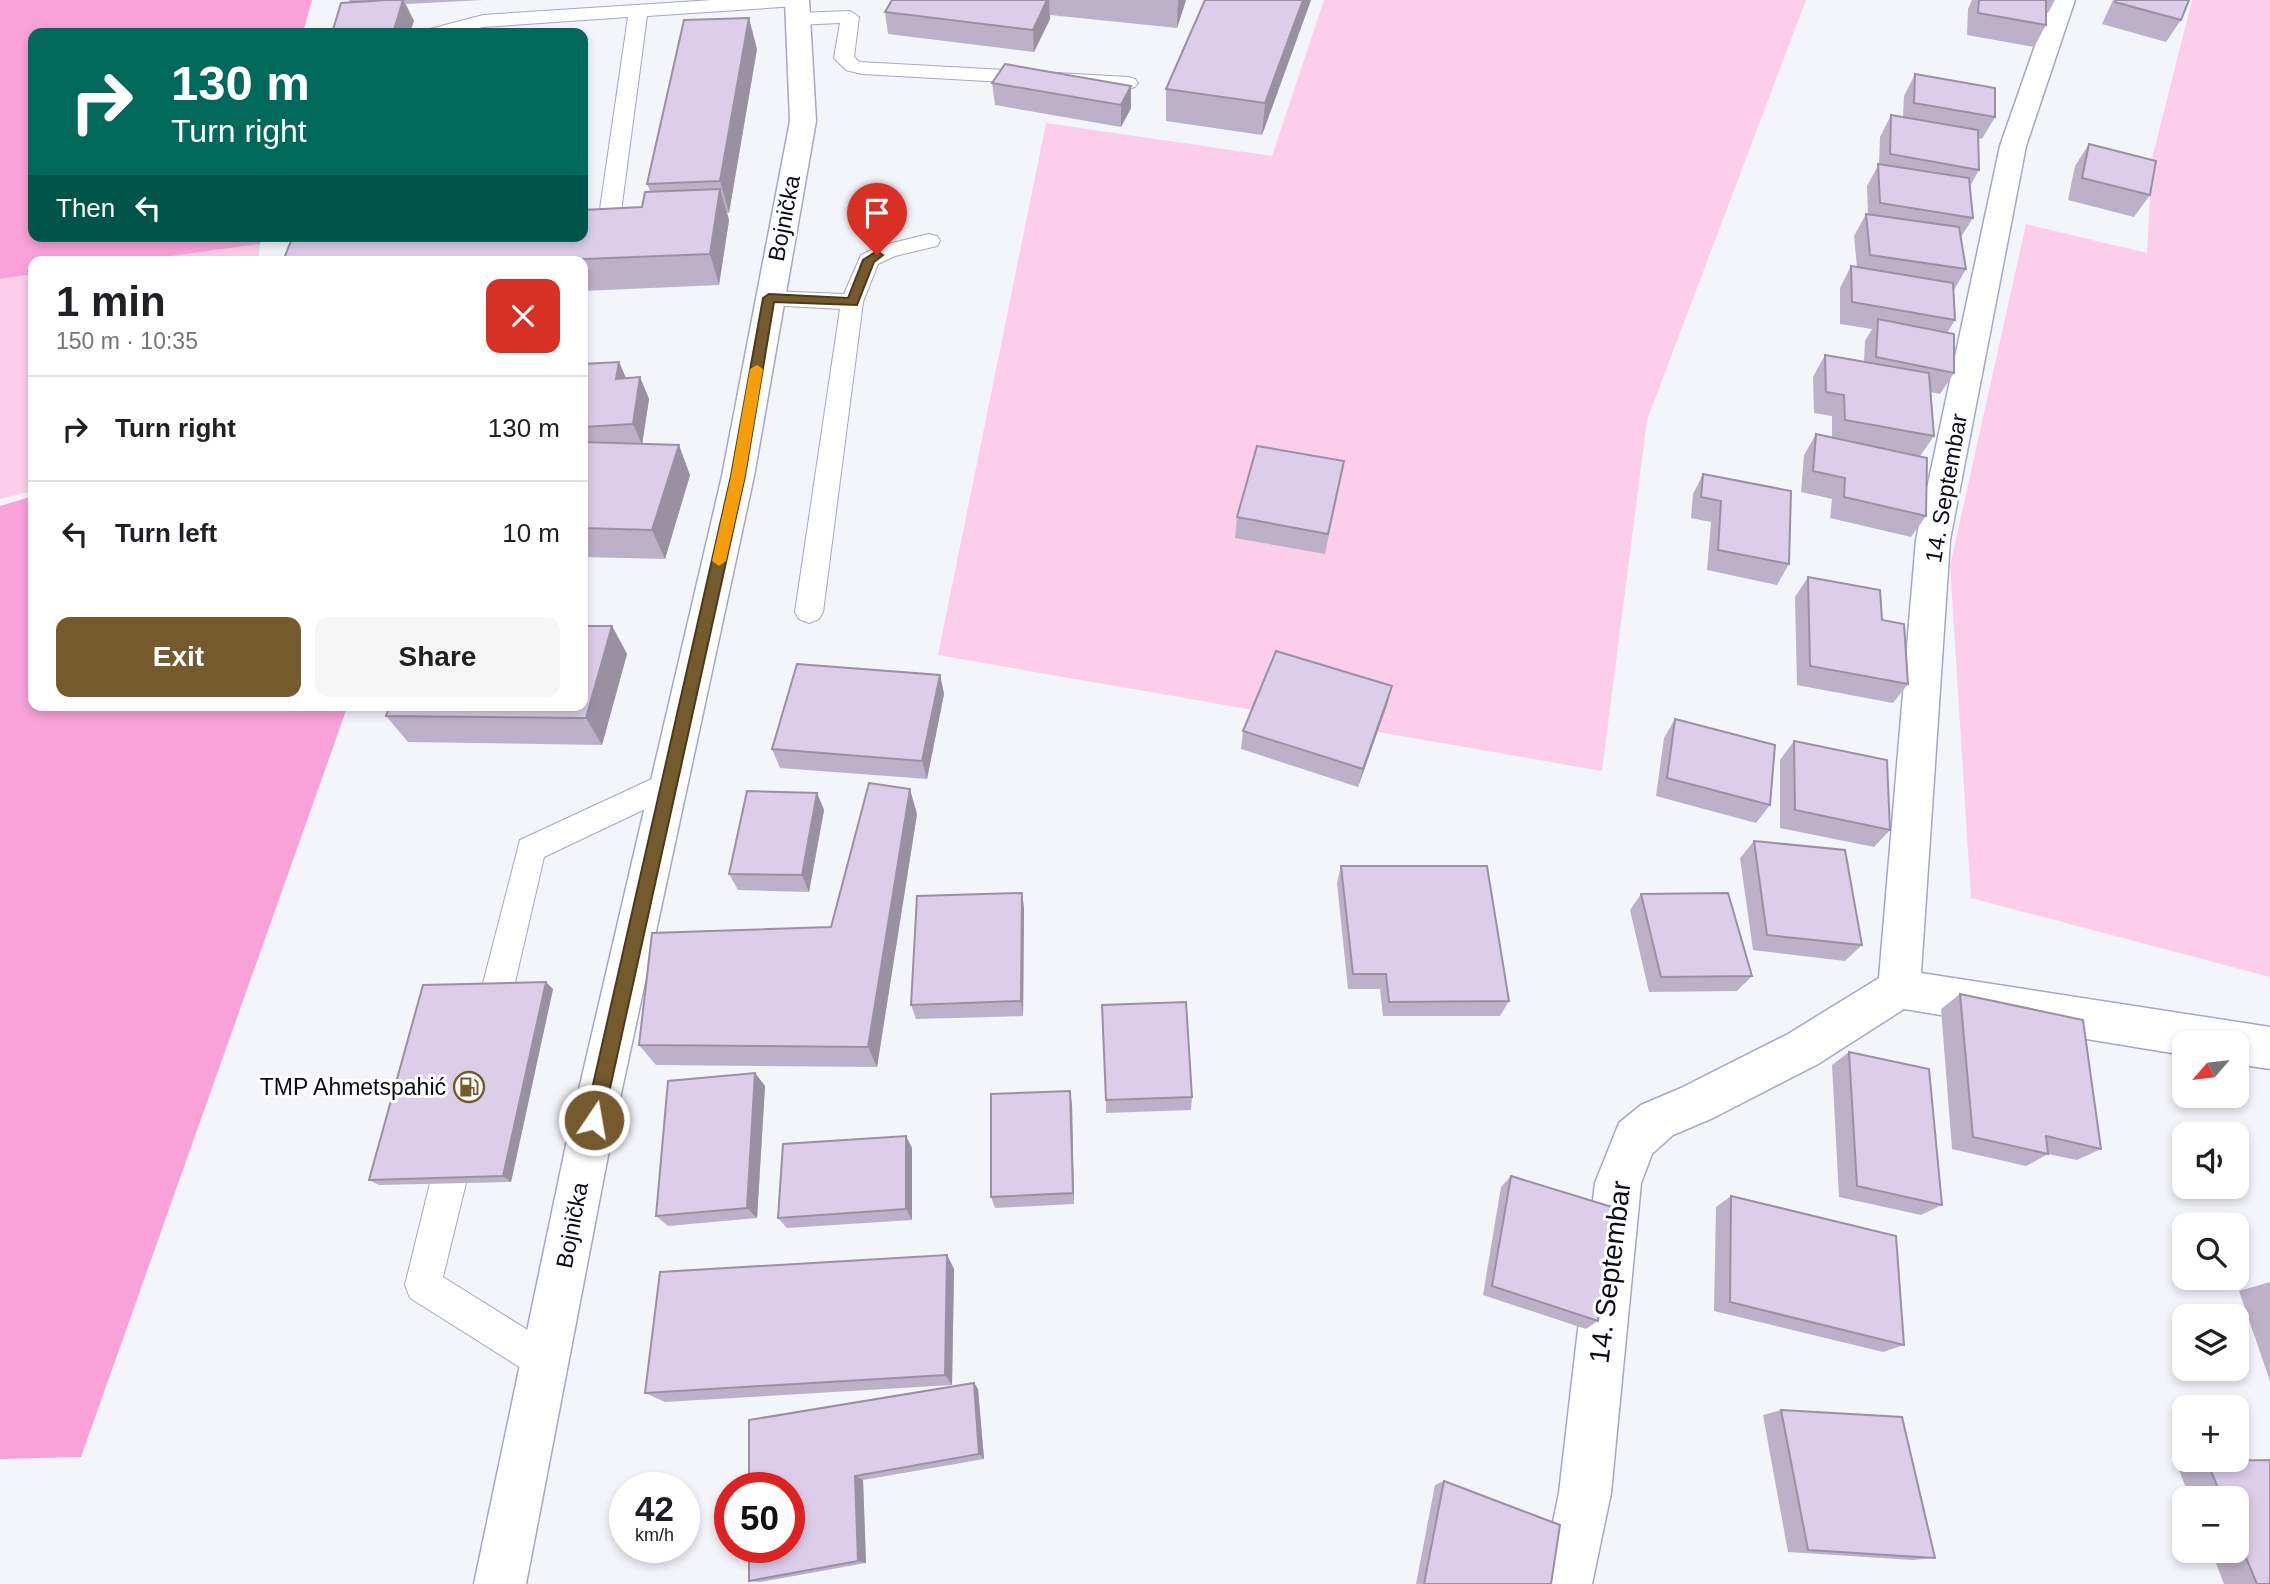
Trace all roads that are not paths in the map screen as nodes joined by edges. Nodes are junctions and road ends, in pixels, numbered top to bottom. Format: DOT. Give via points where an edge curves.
graph roads {
  1 [pos="2063,0"];
  2 [pos="797,6"];
  3 [pos="853,9"];
  4 [pos="638,11"];
  5 [pos="456,28"];
  6 [pos="1128,83"];
  7 [pos="588,230"];
  8 [pos="929,241"];
  9 [pos="769,298"];
  10 [pos="852,302"];
  11 [pos="809,612"];
  12 [pos="669,784"];
  13 [pos="1899,989"];
  14 [pos="497,991"];
  15 [pos="2172,1033"];
  16 [pos="2249,1045"];
  17 [pos="2270,1048"];
  18 [pos="448,1182"];
  19 [pos="545,1362"];
  20 [pos="500,1584"];
  21 [pos="1566,1584"];
  1 -- 13 [label="street, 14. Septembar" via="2013,146 1933,540"];
  2 -- 3 [label="lane"];
  2 -- 4 [label="lane"];
  2 -- 9 [label="street, Bojnička" via="803,121"];
  3 -- 6 [label="lane" via="844,58 853,66"];
  4 -- 5 [label="lane" via="482,21"];
  4 -- 7 [label="lane" via="609,219"];
  8 -- 10 [label="lane" via="869,260"];
  9 -- 10 [label="lane"];
  9 -- 12 [label="street, Bojnička" via="738,476"];
  10 -- 11 [label="lane"];
  12 -- 14 [label="lane" via="531,849"];
  12 -- 19 [label="street, Bojnička"];
  13 -- 15 [label="street"];
  13 -- 21 [label="street, 14. Septembar" via="1803,1049 1657,1120 1635,1139 1616,1195 1585,1493"];
  16 -- 17 [label="street"];
  18 -- 19 [label="lane" via="423,1285"];
  19 -- 20 [label="street, Bojnička"];
}
